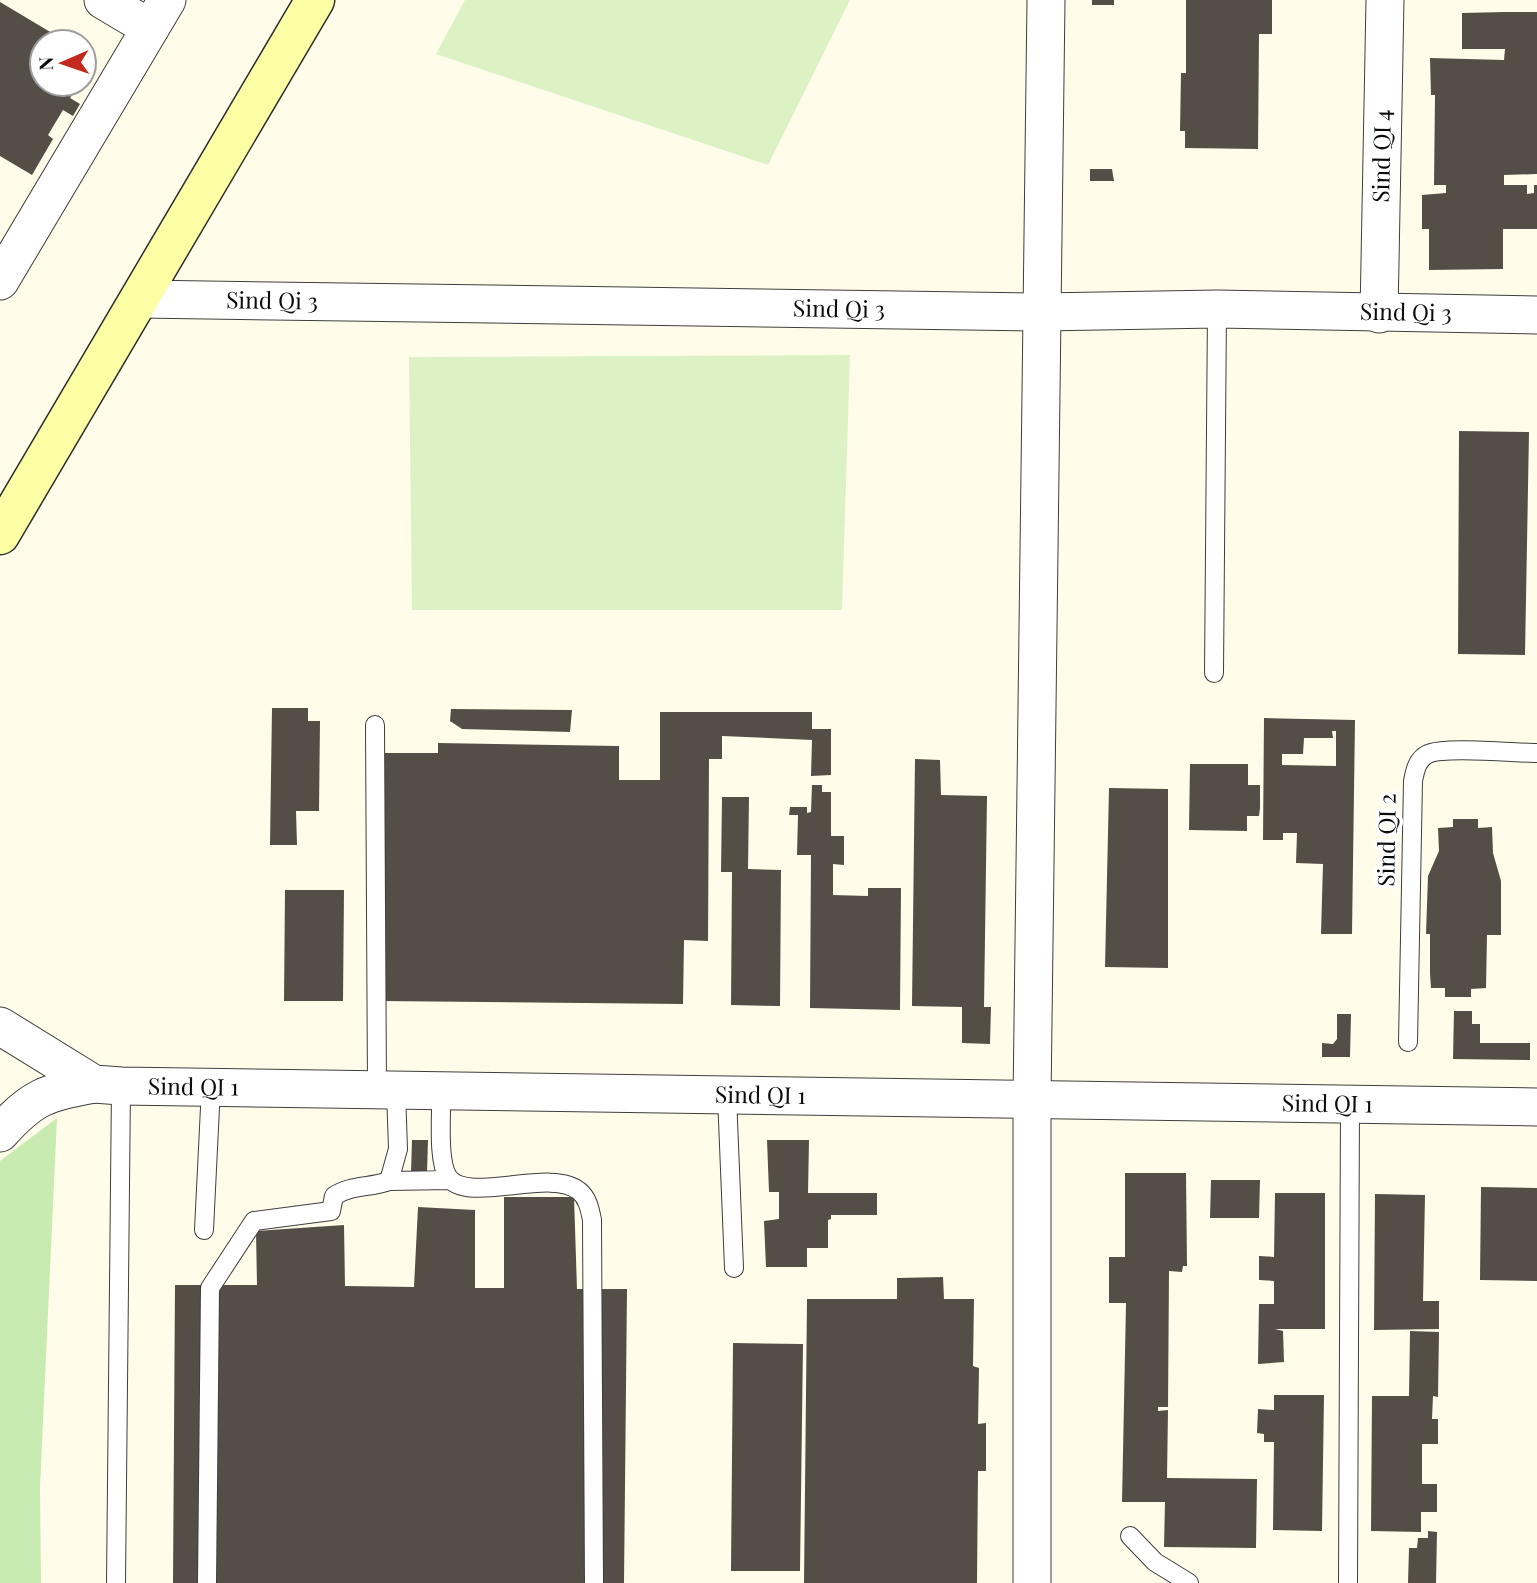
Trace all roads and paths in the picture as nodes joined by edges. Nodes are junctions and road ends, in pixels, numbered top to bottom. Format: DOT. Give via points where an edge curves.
graph roads {
  1 [pos="103,0"];
  2 [pos="314,0"];
  3 [pos="1045,0"];
  4 [pos="1385,0"];
  5 [pos="159,14"];
  6 [pos="0,281"];
  7 [pos="141,299"];
  8 [pos="1217,309"];
  9 [pos="1041,312"];
  10 [pos="1379,314"];
  11 [pos="1537,316"];
  12 [pos="0,535"];
  13 [pos="1214,673"];
  14 [pos="375,725"];
  15 [pos="1537,753"];
  16 [pos="0,1026"];
  17 [pos="1408,1042"];
  18 [pos="108,1085"];
  19 [pos="211,1087"];
  20 [pos="386,1090"];
  21 [pos="441,1091"];
  22 [pos="727,1096"];
  23 [pos="1032,1101"];
  24 [pos="1350,1105"];
  25 [pos="1537,1107"];
  26 [pos="0,1133"];
  27 [pos="450,1180"];
  28 [pos="389,1181"];
  29 [pos="204,1230"];
  30 [pos="734,1268"];
  31 [pos="1130,1536"];
  32 [pos="116,1583"];
  33 [pos="207,1583"];
  34 [pos="594,1583"];
  35 [pos="1032,1583"];
  36 [pos="1189,1583"];
  37 [pos="1348,1583"];
  1 -- 5 [label="street"];
  2 -- 7 [label="main road"];
  3 -- 9 [label="street"];
  4 -- 10 [label="street, Sind QI 4"];
  5 -- 6 [label="street"];
  7 -- 9 [label="street, Sind Qi 3"];
  7 -- 12 [label="main road"];
  8 -- 9 [label="street, Sind Qi 3"];
  8 -- 10 [label="street, Sind Qi 3"];
  8 -- 13 [label="lane"];
  9 -- 23 [label="street"];
  10 -- 11 [label="street, Sind Qi 3"];
  14 -- 20 [label="lane"];
  15 -- 17 [label="lane, Sind QI 2" via="1449,751 1428,753 1418,762 1413,781"];
  16 -- 18 [label="street"];
  18 -- 19 [label="street, Sind QI 1"];
  18 -- 26 [label="street, Sind QI 1" via="56,1091 23,1106"];
  18 -- 32 [label="lane"];
  19 -- 20 [label="street, Sind QI 1"];
  19 -- 29 [label="lane"];
  20 -- 21 [label="street, Sind QI 1"];
  20 -- 28 [label="lane" via="398,1127 396,1163"];
  21 -- 22 [label="street, Sind QI 1"];
  21 -- 27 [label="lane" via="444,1167"];
  22 -- 23 [label="street, Sind QI 1"];
  22 -- 30 [label="lane"];
  23 -- 24 [label="street, Sind QI 1"];
  23 -- 35 [label="street"];
  24 -- 25 [label="street, Sind QI 1"];
  24 -- 37 [label="lane"];
  27 -- 28 [label="lane"];
  27 -- 34 [label="lane" via="458,1186 477,1187 565,1185 587,1200 592,1220"];
  28 -- 33 [label="lane" via="344,1189 334,1196 331,1211 254,1221 210,1288"];
  31 -- 36 [label="lane" via="1155,1562"];
}
